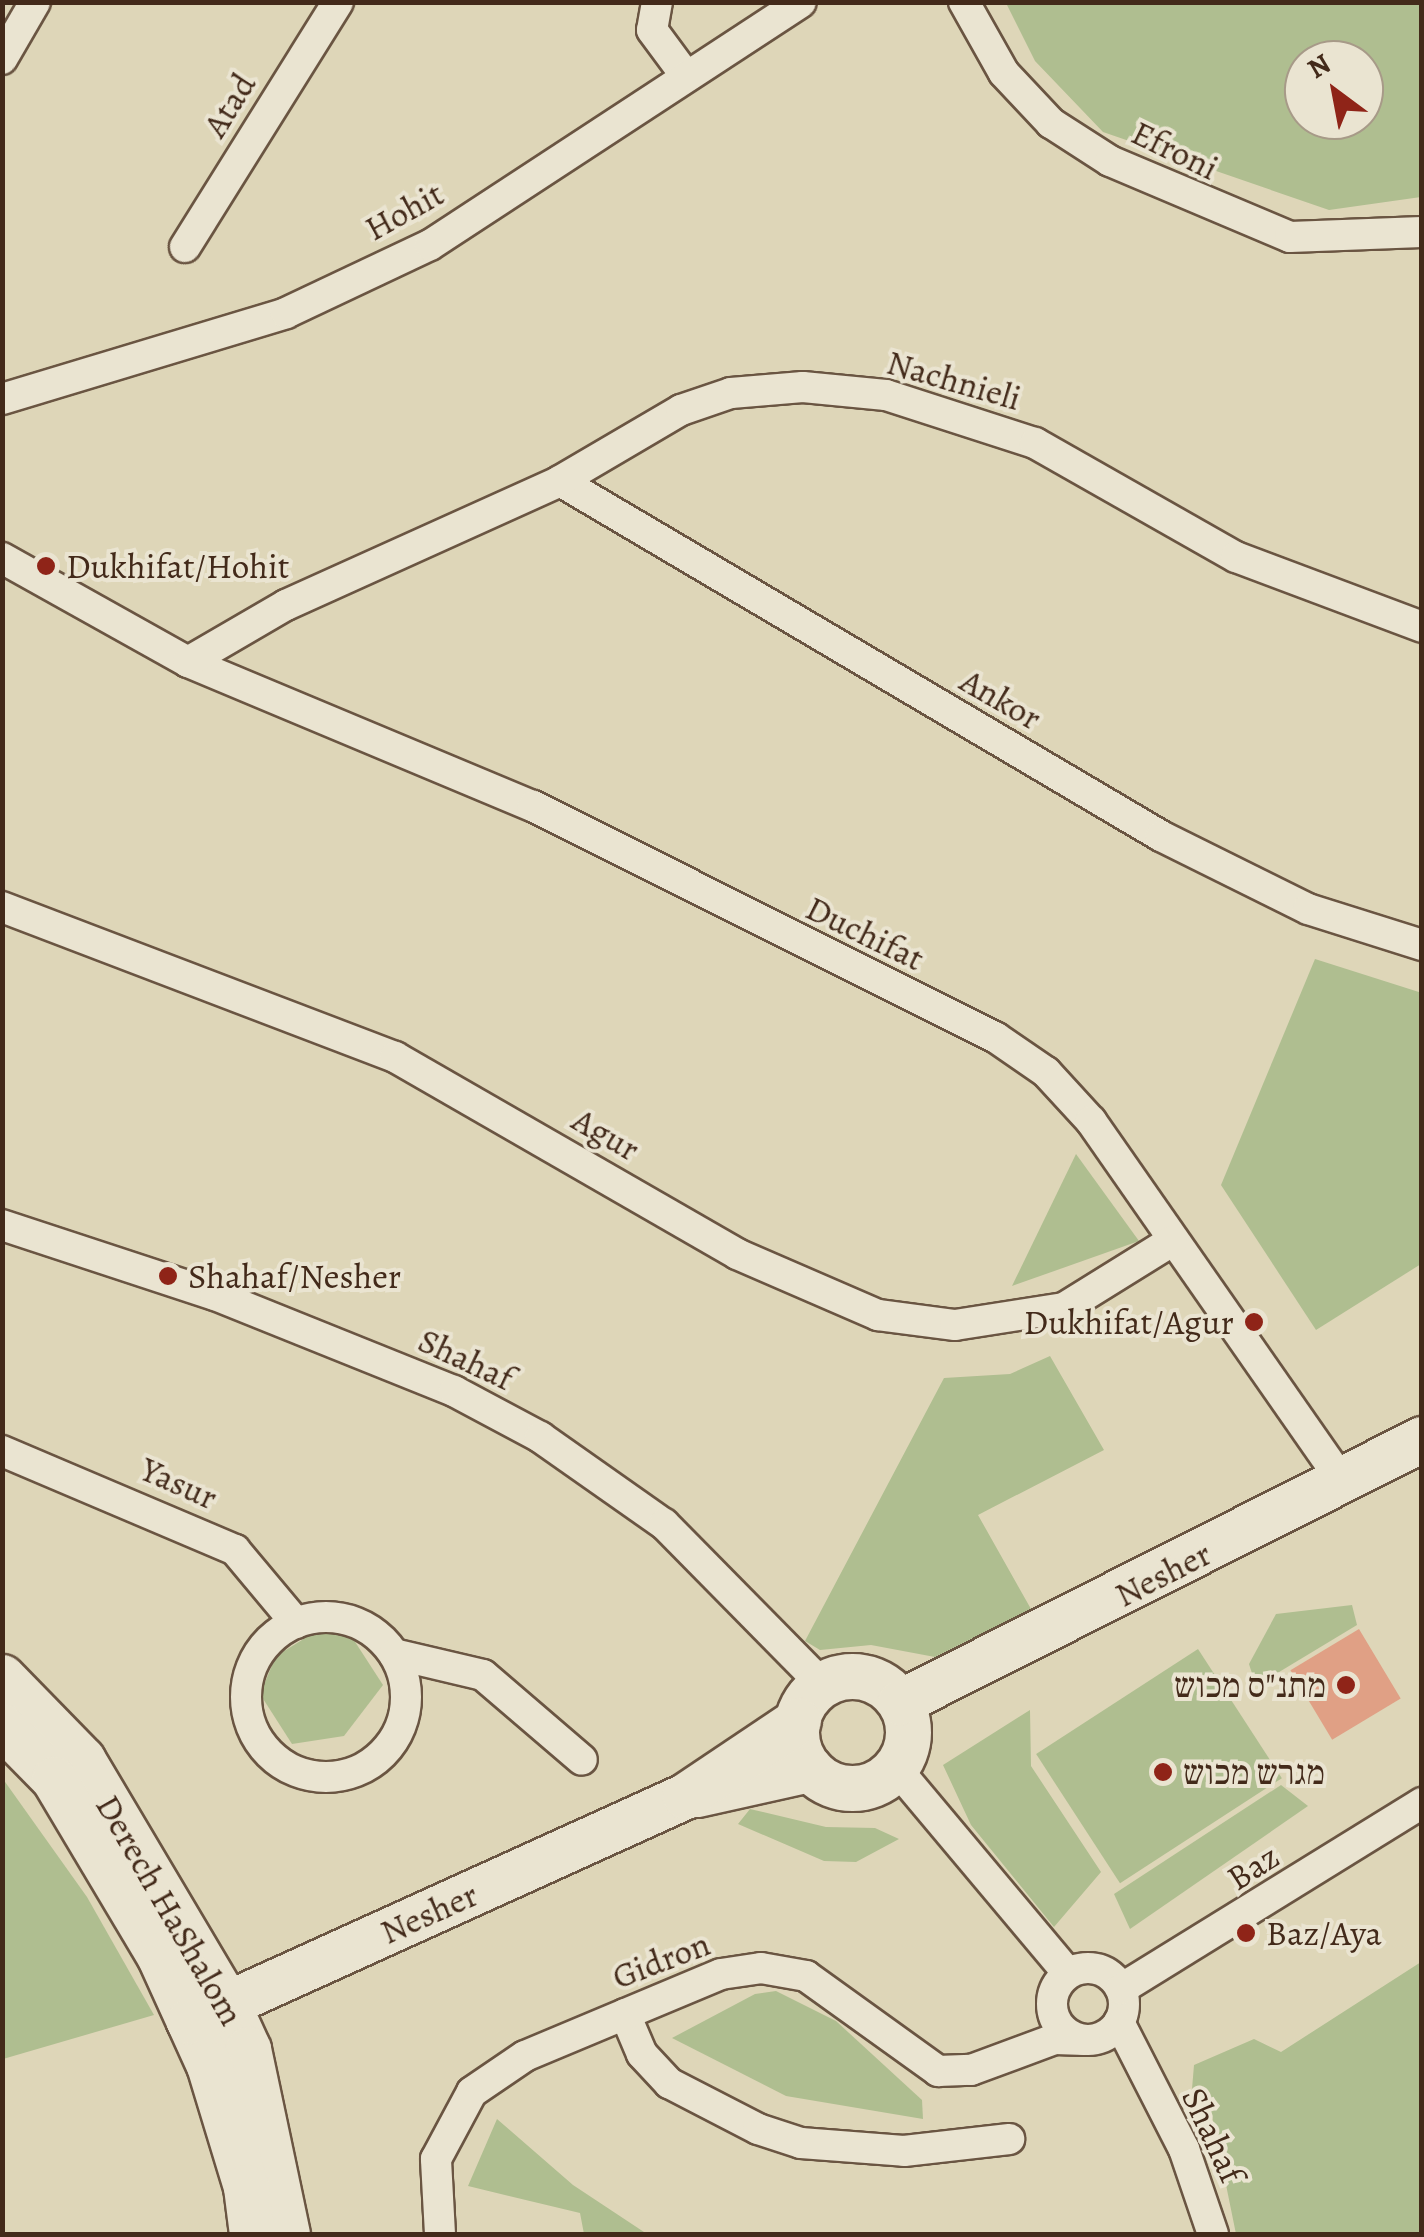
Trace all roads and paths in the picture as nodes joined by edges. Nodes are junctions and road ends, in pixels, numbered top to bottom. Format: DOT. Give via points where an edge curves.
graph roads {
  1 [pos="36,2"];
  2 [pos="338,2"];
  3 [pos="657,2"];
  4 [pos="802,2"];
  5 [pos="964,2"];
  6 [pos="2,60"];
  7 [pos="686,76"];
  8 [pos="1422,232"];
  9 [pos="185,247"];
  10 [pos="2,399"];
  11 [pos="560,480"];
  12 [pos="2,558"];
  13 [pos="1422,627"];
  14 [pos="188,662"];
  15 [pos="2,907"];
  16 [pos="1422,945"];
  17 [pos="2,1226"];
  18 [pos="1172,1241"];
  19 [pos="1422,1439"];
  20 [pos="2,1451"];
  21 [pos="1341,1480"];
  22 [pos="296,1623"];
  23 [pos="394,1654"];
  24 [pos="2,1677"];
  25 [pos="811,1702"];
  26 [pos="900,1702"];
  27 [pos="2,1726"];
  28 [pos="582,1760"];
  29 [pos="895,1768"];
  30 [pos="810,1769"];
  31 [pos="685,1796"];
  32 [pos="1422,1803"];
  33 [pos="1068,1973"];
  34 [pos="1121,1989"];
  35 [pos="1051,1998"];
  36 [pos="208,2012"];
  37 [pos="625,2014"];
  38 [pos="1119,2022"];
  39 [pos="1088,2040"];
  40 [pos="1012,2053"];
  41 [pos="1138,2071"];
  42 [pos="1009,2139"];
  43 [pos="252,2234"];
  44 [pos="287,2234"];
  45 [pos="440,2234"];
  46 [pos="1214,2234"];
  1 -- 6 [label="street"];
  2 -- 9 [label="street, Atad"];
  3 -- 7 [label="street" via="652,30"];
  4 -- 7 [label="street, Hohit"];
  5 -- 8 [label="street, Efroni" via="1004,73 1050,124 1110,161 1290,238"];
  7 -- 10 [label="street, Hohit" via="430,245 286,313"];
  11 -- 13 [label="street, Nachnieli" via="680,410 731,392 804,387 886,395 1034,444 1236,557"];
  11 -- 14 [label="street, Nachnieli" via="286,604"];
  11 -- 16 [label="street, Ankor" via="1161,836 1308,909"];
  12 -- 14 [label="street, Duchifat"];
  14 -- 18 [label="street, Duchifat" via="533,806 994,1037 1046,1072 1091,1121"];
  15 -- 18 [label="street, Agur" via="395,1057 737,1254 878,1314 955,1325 1064,1308"];
  17 -- 25 [label="street, Shahaf" via="215,1295 454,1390 540,1437 664,1524"];
  18 -- 21 [label="street, Duchifat"];
  19 -- 21 [label="street, Nesher"];
  20 -- 22 [label="street, Yasur" via="235,1550"];
  21 -- 26 [label="street, Nesher"];
  22 -- 23 [label="street" via="354,1622"];
  22 -- 23 [label="street" via="262,1648 246,1708 257,1740 276,1761 307,1776 368,1766 390,1747 406,1688"];
  23 -- 28 [label="street" via="483,1675"];
  24 -- 36 [label="street, Derech HaShalom" via="82,1759"];
  25 -- 26 [label="street" via="865,1678"];
  25 -- 30 [label="street" via="798,1745"];
  25 -- 31 [label="street, Nesher"];
  26 -- 29 [label="street" via="908,1736"];
  27 -- 36 [label="street, Derech HaShalom" via="54,1779"];
  29 -- 30 [label="street" via="874,1783 848,1788"];
  29 -- 33 [label="street"];
  30 -- 31 [label="street, Nesher"];
  31 -- 36 [label="street, Nesher"];
  32 -- 34 [label="street, Baz"];
  33 -- 34 [label="street" via="1096,1968"];
  33 -- 35 [label="street"];
  34 -- 38 [label="street"];
  35 -- 39 [label="street" via="1057,2024"];
  35 -- 40 [label="street"];
  36 -- 43 [label="street, Derech HaShalom"];
  36 -- 44 [label="street, Derech HaShalom" via="253,2067"];
  37 -- 40 [label="street, Gidron" via="722,1974 776,1968 840,1994 938,2070 971,2070"];
  37 -- 42 [label="street" via="642,2054 670,2083 758,2129 801,2142 904,2151"];
  37 -- 45 [label="street, Gidron" via="506,2066 460,2107 436,2159"];
  38 -- 39 [label="street"];
  38 -- 41 [label="street, Shahaf"];
  39 -- 40 [label="street, Gidron" via="1055,2039"];
  39 -- 41 [label="street, Shahaf"];
  41 -- 46 [label="street, Shahaf" via="1184,2150"];
}
